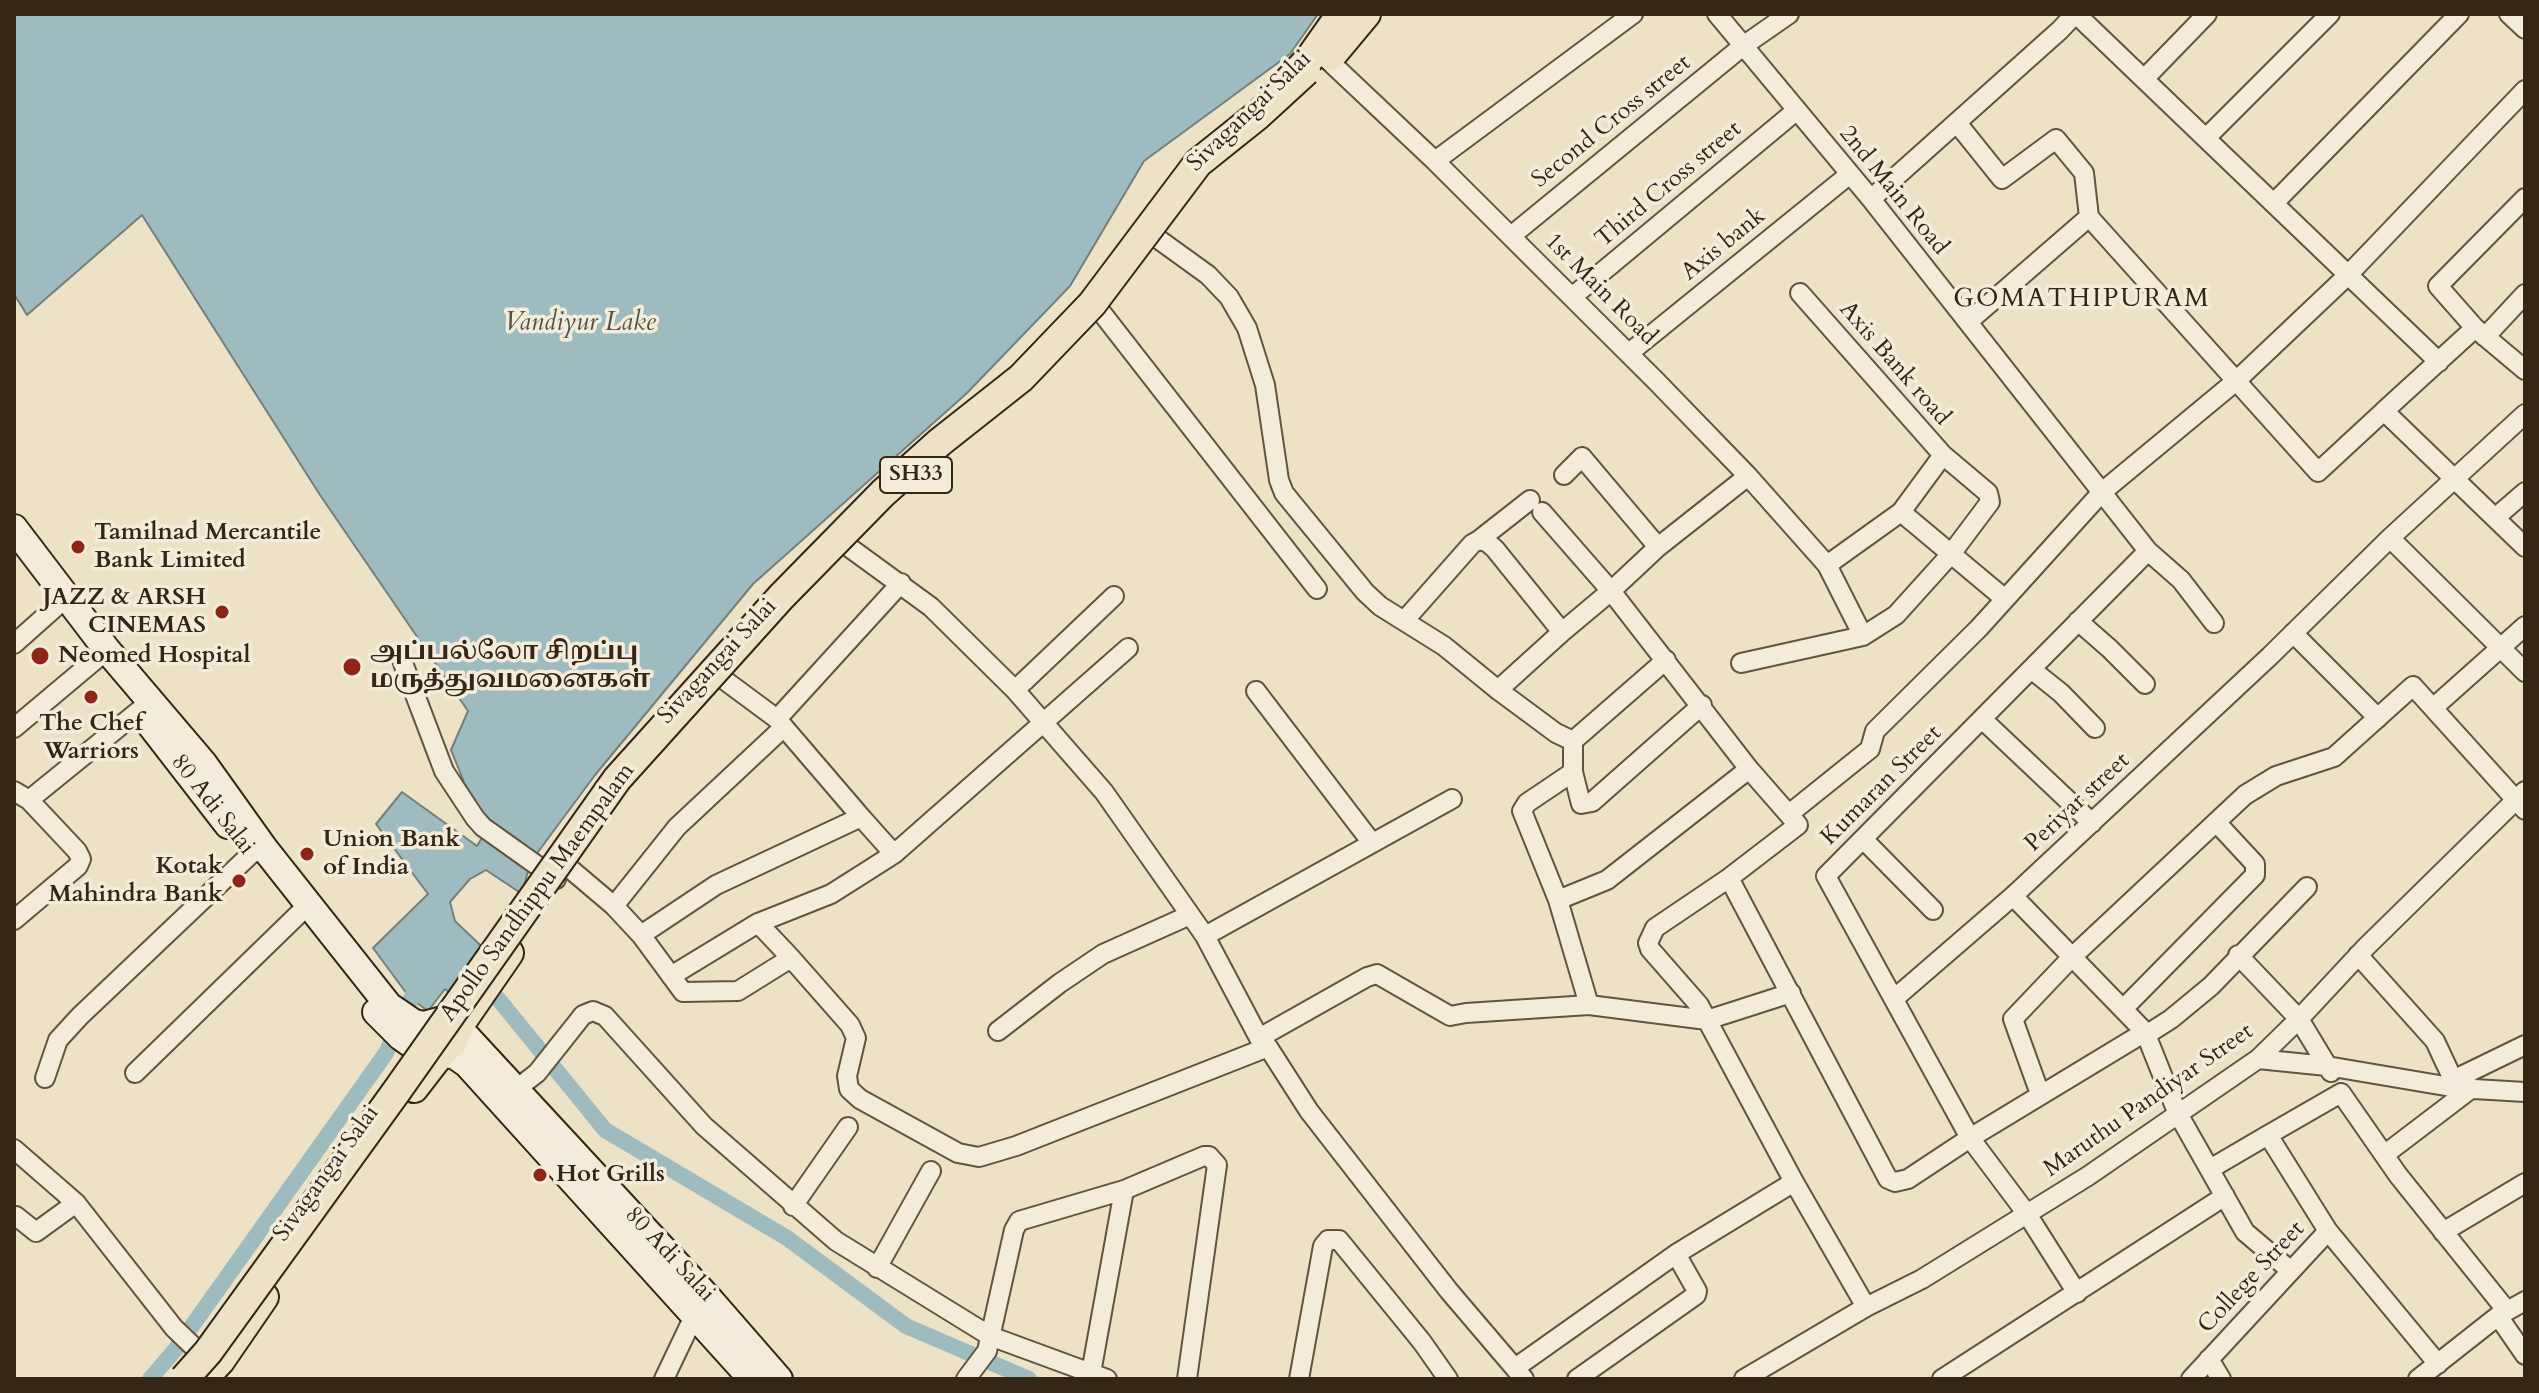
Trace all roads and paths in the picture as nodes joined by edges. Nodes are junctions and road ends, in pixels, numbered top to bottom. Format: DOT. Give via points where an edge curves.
graph roads {
  1 [pos="1341,14"];
  2 [pos="1349,14"];
  3 [pos="1359,14"];
  4 [pos="1366,14"];
  5 [pos="1633,14"];
  6 [pos="1717,14"];
  7 [pos="1789,14"];
  8 [pos="2076,14"];
  9 [pos="2207,14"];
  10 [pos="2330,14"];
  11 [pos="2459,14"];
  12 [pos="2509,14"];
  13 [pos="2525,29"];
  14 [pos="1743,46"];
  15 [pos="1314,69"];
  16 [pos="2144,79"];
  17 [pos="2525,90"];
  18 [pos="1797,110"];
  19 [pos="1957,123"];
  20 [pos="2206,138"];
  21 [pos="1435,161"];
  22 [pos="1850,174"];
  23 [pos="2525,198"];
  24 [pos="1871,199"];
  25 [pos="2274,203"];
  26 [pos="2089,217"];
  27 [pos="1154,236"];
  28 [pos="1511,236"];
  29 [pos="2348,275"];
  30 [pos="1800,293"];
  31 [pos="2525,294"];
  32 [pos="1572,297"];
  33 [pos="1098,308"];
  34 [pos="1968,322"];
  35 [pos="2480,333"];
  36 [pos="1629,353"];
  37 [pos="2439,362"];
  38 [pos="2525,370"];
  39 [pos="2236,381"];
  40 [pos="2384,411"];
  41 [pos="2525,414"];
  42 [pos="1943,455"];
  43 [pos="1564,475"];
  44 [pos="1748,476"];
  45 [pos="2455,480"];
  46 [pos="2102,492"];
  47 [pos="2525,492"];
  48 [pos="1901,512"];
  49 [pos="2495,518"];
  50 [pos="14,528"];
  51 [pos="2390,538"];
  52 [pos="1479,540"];
  53 [pos="839,542"];
  54 [pos="1658,547"];
  55 [pos="2525,547"];
  56 [pos="2148,551"];
  57 [pos="1951,554"];
  58 [pos="14,555"];
  59 [pos="1827,565"];
  60 [pos="901,583"];
  61 [pos="1317,589"];
  62 [pos="1611,591"];
  63 [pos="1114,596"];
  64 [pos="2005,599"];
  65 [pos="62,602"];
  66 [pos="1404,621"];
  67 [pos="2078,621"];
  68 [pos="2214,623"];
  69 [pos="2525,626"];
  70 [pos="1562,632"];
  71 [pos="2293,633"];
  72 [pos="1863,636"];
  73 [pos="14,644"];
  74 [pos="1128,648"];
  75 [pos="2501,648"];
  76 [pos="102,654"];
  77 [pos="1666,660"];
  78 [pos="403,663"];
  79 [pos="1741,663"];
  80 [pos="2031,669"];
  81 [pos="2525,672"];
  82 [pos="723,679"];
  83 [pos="2145,684"];
  84 [pos="1015,690"];
  85 [pos="1498,690"];
  86 [pos="1256,691"];
  87 [pos="1702,705"];
  88 [pos="145,706"];
  89 [pos="2433,708"];
  90 [pos="2378,718"];
  91 [pos="1982,719"];
  92 [pos="780,723"];
  93 [pos="1044,723"];
  94 [pos="14,728"];
  95 [pos="2095,728"];
  96 [pos="1573,741"];
  97 [pos="1749,769"];
  98 [pos="1573,772"];
  99 [pos="22,796"];
  100 [pos="1452,799"];
  101 [pos="2522,800"];
  102 [pos="1789,814"];
  103 [pos="861,817"];
  104 [pos="2216,822"];
  105 [pos="2092,823"];
  106 [pos="1863,839"];
  107 [pos="1372,843"];
  108 [pos="257,851"];
  109 [pos="894,854"];
  110 [pos="557,873"];
  111 [pos="1729,878"];
  112 [pos="2307,887"];
  113 [pos="2013,896"];
  114 [pos="1558,900"];
  115 [pos="614,906"];
  116 [pos="304,908"];
  117 [pos="1933,910"];
  118 [pos="1190,915"];
  119 [pos="14,920"];
  120 [pos="758,923"];
  121 [pos="641,935"];
  122 [pos="1205,936"];
  123 [pos="2238,955"];
  124 [pos="2358,955"];
  125 [pos="2072,957"];
  126 [pos="791,958"];
  127 [pos="671,976"];
  128 [pos="1791,993"];
  129 [pos="1895,998"];
  130 [pos="1589,1005"];
  131 [pos="2123,1009"];
  132 [pos="2299,1019"];
  133 [pos="1707,1020"];
  134 [pos="442,1023"];
  135 [pos="998,1031"];
  136 [pos="2145,1033"];
  137 [pos="1264,1043"];
  138 [pos="2525,1045"];
  139 [pos="2258,1059"];
  140 [pos="2327,1066"];
  141 [pos="135,1073"];
  142 [pos="45,1078"];
  143 [pos="2460,1085"];
  144 [pos="515,1090"];
  145 [pos="2525,1092"];
  146 [pos="2341,1093"];
  147 [pos="2040,1094"];
  148 [pos="2177,1112"];
  149 [pos="848,1127"];
  150 [pos="2268,1135"];
  151 [pos="1970,1138"];
  152 [pos="14,1149"];
  153 [pos="2384,1155"];
  154 [pos="2210,1169"];
  155 [pos="931,1171"];
  156 [pos="1794,1182"];
  157 [pos="2525,1183"];
  158 [pos="1124,1190"];
  159 [pos="2225,1196"];
  160 [pos="76,1203"];
  161 [pos="793,1206"];
  162 [pos="2027,1214"];
  163 [pos="14,1218"];
  164 [pos="2328,1231"];
  165 [pos="2443,1232"];
  166 [pos="1676,1254"];
  167 [pos="877,1268"];
  168 [pos="2291,1271"];
  169 [pos="2077,1293"];
  170 [pos="2525,1301"];
  171 [pos="1866,1307"];
  172 [pos="703,1308"];
  173 [pos="2502,1314"];
  174 [pos="989,1343"];
  175 [pos="2525,1355"];
  176 [pos="2209,1359"];
  177 [pos="198,1364"];
  178 [pos="2438,1364"];
  179 [pos="1519,1374"];
  180 [pos="1099,1376"];
  181 [pos="966,1378"];
  182 [pos="176,1379"];
  183 [pos="184,1379"];
  184 [pos="664,1379"];
  185 [pos="752,1379"];
  186 [pos="779,1379"];
  187 [pos="1187,1379"];
  188 [pos="1299,1379"];
  189 [pos="1448,1379"];
  190 [pos="1577,1379"];
  191 [pos="1744,1379"];
  192 [pos="1942,1379"];
  193 [pos="2191,1379"];
  194 [pos="2221,1379"];
  195 [pos="2418,1379"];
  1 -- 53 [label="main road, Sivagangai Salai / SH33" via="1297,73 1195,162 1080,312 1019,375 880,491"];
  2 -- 15 [label="main road, Sivagangai Salai / SH33"];
  3 -- 15 [label="main road, Sivagangai Salai / SH33"];
  4 -- 15 [label="main road, Sivagangai Salai / SH33"];
  5 -- 21 [label="street"];
  6 -- 14 [label="street, 2nd Main Road"];
  7 -- 14 [label="street, Second Cross street"];
  8 -- 16 [label="street"];
  8 -- 19 [label="street"];
  9 -- 16 [label="street"];
  10 -- 20 [label="street"];
  11 -- 25 [label="street"];
  12 -- 13 [label="street"];
  14 -- 18 [label="street, 2nd Main Road"];
  14 -- 28 [label="street, Second Cross street"];
  15 -- 21 [label="street, 1st Main Road"];
  15 -- 27 [label="main road, Sivagangai Salai / SH33" via="1203,169"];
  15 -- 177 [label="main road, Apollo Sandhippu Maempalam, bridge" via="1203,166 1096,306 1024,380 888,497 622,785 216,1356"];
  15 -- 183 [label="main road, Apollo Sandhippu Maempalam, bridge" via="1198,163 1092,304 1021,378 883,493 617,779"];
  16 -- 20 [label="street"];
  17 -- 29 [label="street"];
  18 -- 22 [label="street, 2nd Main Road"];
  18 -- 32 [label="street, Third Cross street"];
  19 -- 24 [label="street"];
  19 -- 26 [label="street" via="2002,179 2056,139 2084,173"];
  20 -- 25 [label="street"];
  21 -- 28 [label="street, 1st Main Road"];
  22 -- 24 [label="street, 2nd Main Road"];
  22 -- 36 [label="street, Axis bank"];
  23 -- 35 [label="street" via="2438,286"];
  24 -- 34 [label="street, 2nd Main Road"];
  25 -- 29 [label="street"];
  26 -- 34 [label="street"];
  26 -- 39 [label="street"];
  27 -- 33 [label="main road, Sivagangai Salai / SH33"];
  27 -- 66 [label="street" via="1208,275 1247,328 1265,385 1284,493 1365,592"];
  28 -- 32 [label="street, 1st Main Road"];
  29 -- 37 [label="street"];
  29 -- 39 [label="street"];
  30 -- 42 [label="street, Axis Bank road"];
  31 -- 35 [label="street"];
  32 -- 36 [label="street, 1st Main Road"];
  33 -- 53 [label="main road, Sivagangai Salai / SH33" via="1026,382"];
  33 -- 61 [label="street"];
  34 -- 46 [label="street, 2nd Main Road"];
  35 -- 37 [label="street"];
  35 -- 38 [label="street"];
  36 -- 44 [label="street, 1st Main Road"];
  37 -- 40 [label="street"];
  39 -- 40 [label="street" via="2318,472"];
  39 -- 46 [label="street"];
  40 -- 45 [label="street"];
  41 -- 45 [label="street, Periyar street"];
  42 -- 48 [label="street, Axis Bank road"];
  42 -- 57 [label="street" via="1991,497"];
  43 -- 54 [label="street" via="1582,457"];
  44 -- 54 [label="street"];
  44 -- 59 [label="street, 1st Main Road"];
  45 -- 49 [label="street"];
  45 -- 51 [label="street, Periyar street"];
  46 -- 56 [label="street, 2nd Main Road"];
  46 -- 64 [label="street"];
  47 -- 49 [label="street"];
  48 -- 57 [label="street"];
  48 -- 59 [label="street, Axis Bank road"];
  49 -- 55 [label="street"];
  50 -- 65 [label="main road, 80 Adi Salai"];
  51 -- 71 [label="street, Periyar street"];
  51 -- 75 [label="street"];
  52 -- 62 [label="street" via="1536,506"];
  52 -- 66 [label="street"];
  52 -- 70 [label="street" via="1495,549"];
  53 -- 60 [label="street"];
  53 -- 82 [label="main road, Sivagangai Salai / SH33"];
  53 -- 110 [label="main road, Sivagangai Salai / SH33" via="613,777"];
  54 -- 62 [label="street"];
  56 -- 67 [label="street, Kumaran Street"];
  56 -- 68 [label="street, 2nd Main Road" via="2181,580"];
  57 -- 64 [label="street"];
  57 -- 72 [label="street" via="1896,615"];
  58 -- 65 [label="main road, 80 Adi Salai"];
  59 -- 72 [label="street, 1st Main Road"];
  60 -- 84 [label="street"];
  60 -- 92 [label="street"];
  62 -- 70 [label="street"];
  62 -- 77 [label="street"];
  63 -- 84 [label="street"];
  64 -- 102 [label="street" via="1875,731 1870,749"];
  65 -- 73 [label="street"];
  65 -- 76 [label="main road, 80 Adi Salai"];
  66 -- 85 [label="street"];
  67 -- 80 [label="street, Kumaran Street"];
  67 -- 83 [label="street"];
  69 -- 75 [label="street"];
  70 -- 85 [label="street"];
  71 -- 90 [label="street"];
  71 -- 105 [label="street, Periyar street"];
  72 -- 79 [label="street"];
  74 -- 93 [label="street"];
  75 -- 81 [label="street"];
  75 -- 89 [label="street"];
  76 -- 88 [label="main road, 80 Adi Salai"];
  76 -- 94 [label="street"];
  77 -- 87 [label="street"];
  77 -- 96 [label="street"];
  78 -- 110 [label="street" via="444,771 483,827"];
  80 -- 91 [label="street, Kumaran Street"];
  80 -- 95 [label="street"];
  82 -- 92 [label="street"];
  82 -- 110 [label="main road, Sivagangai Salai / SH33"];
  84 -- 93 [label="street"];
  85 -- 96 [label="street"];
  86 -- 107 [label="street"];
  87 -- 97 [label="street"];
  87 -- 98 [label="street" via="1586,805 1579,800"];
  88 -- 99 [label="street"];
  88 -- 108 [label="main road, 80 Adi Salai" via="204,764"];
  89 -- 90 [label="street" via="2413,686"];
  89 -- 101 [label="street"];
  90 -- 104 [label="street" via="2334,757 2276,776"];
  91 -- 105 [label="street"];
  91 -- 106 [label="street, Kumaran Street"];
  92 -- 103 [label="street"];
  92 -- 115 [label="street" via="677,827"];
  93 -- 109 [label="street"];
  93 -- 118 [label="street" via="1104,792"];
  96 -- 98 [label="street"];
  97 -- 102 [label="street"];
  97 -- 114 [label="street" via="1607,880"];
  98 -- 114 [label="street" via="1522,811"];
  99 -- 119 [label="street" via="81,859"];
  100 -- 107 [label="street"];
  101 -- 124 [label="street, Maruthu Pandiyar Street"];
  102 -- 111 [label="street" via="1798,825"];
  103 -- 109 [label="street"];
  103 -- 121 [label="street" via="716,885"];
  104 -- 125 [label="street"];
  104 -- 131 [label="street" via="2255,864 2255,875"];
  105 -- 113 [label="street, Periyar street"];
  106 -- 117 [label="street"];
  106 -- 129 [label="street, Kumaran Street" via="1826,876"];
  107 -- 122 [label="street"];
  108 -- 116 [label="main road, 80 Adi Salai"];
  108 -- 142 [label="street" via="58,1040"];
  109 -- 120 [label="street" via="831,894"];
  110 -- 115 [label="street"];
  110 -- 134 [label="main road, Sivagangai Salai / SH33"];
  111 -- 128 [label="street"];
  111 -- 133 [label="street" via="1649,936 1650,949"];
  112 -- 123 [label="street"];
  113 -- 125 [label="street"];
  113 -- 129 [label="street"];
  114 -- 130 [label="street"];
  115 -- 121 [label="street"];
  116 -- 134 [label="main road, 80 Adi Salai" via="385,1012"];
  116 -- 141 [label="street"];
  118 -- 122 [label="street"];
  118 -- 135 [label="street" via="1103,954"];
  120 -- 126 [label="street"];
  120 -- 127 [label="street"];
  121 -- 127 [label="street"];
  122 -- 137 [label="street"];
  123 -- 132 [label="street"];
  123 -- 136 [label="street" via="2211,986"];
  124 -- 132 [label="street, Maruthu Pandiyar Street"];
  124 -- 143 [label="street" via="2435,1041"];
  125 -- 131 [label="street"];
  125 -- 147 [label="street" via="2013,1019"];
  126 -- 127 [label="street" via="738,991 683,992"];
  126 -- 137 [label="street" via="856,1038 849,1089 958,1153 979,1157"];
  128 -- 133 [label="street"];
  128 -- 151 [label="street" via="1888,1179 1908,1179"];
  129 -- 151 [label="street, Kumaran Street"];
  130 -- 133 [label="street"];
  130 -- 137 [label="street" via="1450,1016 1377,974"];
  131 -- 136 [label="street"];
  132 -- 139 [label="street, Maruthu Pandiyar Street"];
  132 -- 140 [label="street"];
  133 -- 156 [label="street"];
  134 -- 144 [label="main road, 80 Adi Salai"];
  134 -- 172 [label="main road, 80 Adi Salai" via="454,1055"];
  134 -- 177 [label="main road, Sivagangai Salai"];
  136 -- 147 [label="street"];
  136 -- 148 [label="street"];
  137 -- 179 [label="street" via="1309,1111"];
  138 -- 143 [label="street"];
  139 -- 140 [label="street"];
  139 -- 148 [label="street, Maruthu Pandiyar Street"];
  140 -- 143 [label="street"];
  140 -- 146 [label="street"];
  143 -- 145 [label="street"];
  143 -- 153 [label="street"];
  144 -- 161 [label="street" via="537,1073 583,1015 593,1011 605,1016 704,1126"];
  144 -- 172 [label="main road, 80 Adi Salai"];
  146 -- 150 [label="street"];
  146 -- 153 [label="street"];
  147 -- 151 [label="street"];
  148 -- 154 [label="street"];
  148 -- 162 [label="street, Maruthu Pandiyar Street"];
  149 -- 161 [label="street"];
  150 -- 154 [label="street"];
  150 -- 164 [label="street"];
  151 -- 162 [label="street"];
  152 -- 160 [label="street"];
  153 -- 165 [label="street"];
  154 -- 159 [label="street"];
  155 -- 167 [label="street"];
  156 -- 166 [label="street"];
  156 -- 171 [label="street"];
  157 -- 165 [label="street"];
  158 -- 174 [label="street" via="1019,1221"];
  158 -- 180 [label="street"];
  158 -- 187 [label="street" via="1204,1156 1217,1165"];
  159 -- 168 [label="street" via="2245,1232"];
  159 -- 169 [label="street"];
  160 -- 163 [label="street" via="36,1232"];
  160 -- 177 [label="street"];
  161 -- 167 [label="street"];
  162 -- 169 [label="street"];
  162 -- 171 [label="street, Maruthu Pandiyar Street"];
  164 -- 168 [label="street, College Street"];
  164 -- 178 [label="street, College Street"];
  165 -- 173 [label="street"];
  166 -- 179 [label="street"];
  166 -- 190 [label="street" via="1696,1295"];
  167 -- 174 [label="street"];
  168 -- 176 [label="street, College Street"];
  169 -- 192 [label="street"];
  170 -- 173 [label="street"];
  171 -- 191 [label="street, Maruthu Pandiyar Street"];
  172 -- 184 [label="street"];
  172 -- 185 [label="main road, 80 Adi Salai"];
  172 -- 186 [label="main road, 80 Adi Salai"];
  173 -- 175 [label="street"];
  173 -- 178 [label="street"];
  174 -- 180 [label="street"];
  174 -- 181 [label="street"];
  176 -- 193 [label="street, College Street"];
  176 -- 194 [label="street"];
  177 -- 182 [label="main road, Sivagangai Salai"];
  178 -- 195 [label="street"];
  188 -- 189 [label="street" via="1328,1240 1339,1240"];
}
